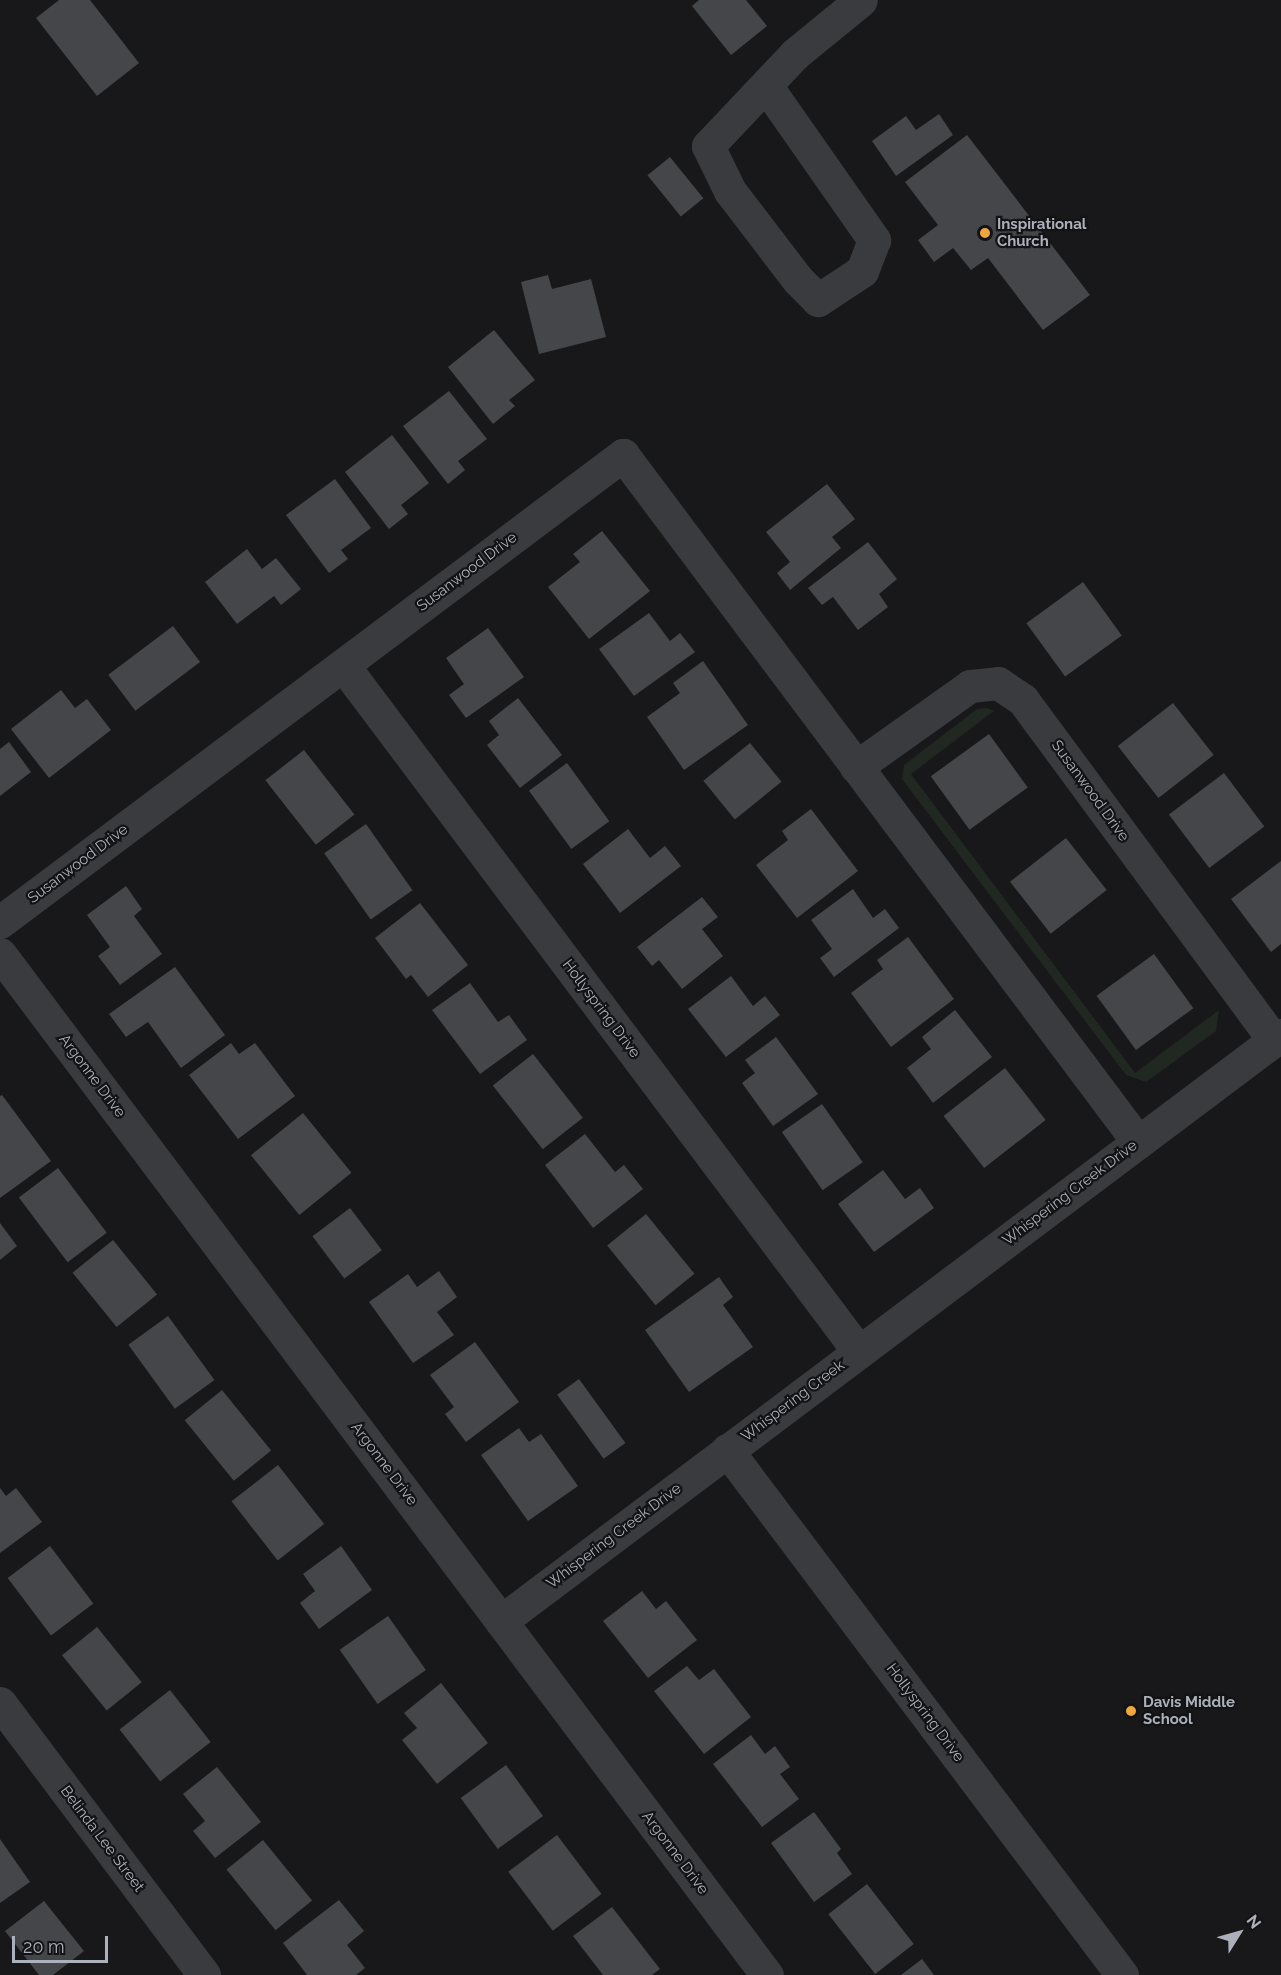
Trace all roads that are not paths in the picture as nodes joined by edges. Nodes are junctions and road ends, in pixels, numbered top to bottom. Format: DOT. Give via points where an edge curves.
graph roads {
  1 [pos="861,0"];
  2 [pos="767,87"];
  3 [pos="343,665"];
  4 [pos="856,767"];
  5 [pos="0,922"];
  6 [pos="0,954"];
  7 [pos="1277,1038"];
  8 [pos="1138,1142"];
  9 [pos="859,1352"];
  10 [pos="727,1450"];
  11 [pos="501,1621"];
  12 [pos="0,1703"];
  13 [pos="204,1975"];
  14 [pos="767,1975"];
  15 [pos="1122,1975"];
  1 -- 2 [label="street" via="795,54"];
  2 -- 2 [label="street" via="874,240 862,271 818,300 730,191 708,146"];
  3 -- 4 [label="street, Susanwood Drive" via="622,456"];
  3 -- 5 [label="street, Susanwood Drive"];
  3 -- 9 [label="street, Hollyspring Drive"];
  4 -- 7 [label="street, Susanwood Drive" via="970,686 998,683 1023,700"];
  4 -- 8 [label="street, Susanwood Drive"];
  6 -- 11 [label="street, Argonne Drive"];
  7 -- 8 [label="street, Whispering Creek Drive"];
  8 -- 9 [label="street, Whispering Creek Drive"];
  9 -- 10 [label="street, Whispering Creek"];
  10 -- 11 [label="street, Whispering Creek Drive"];
  10 -- 15 [label="street, Hollyspring Drive"];
  11 -- 14 [label="street, Argonne Drive"];
  12 -- 13 [label="street, Belinda Lee Street"];
}
